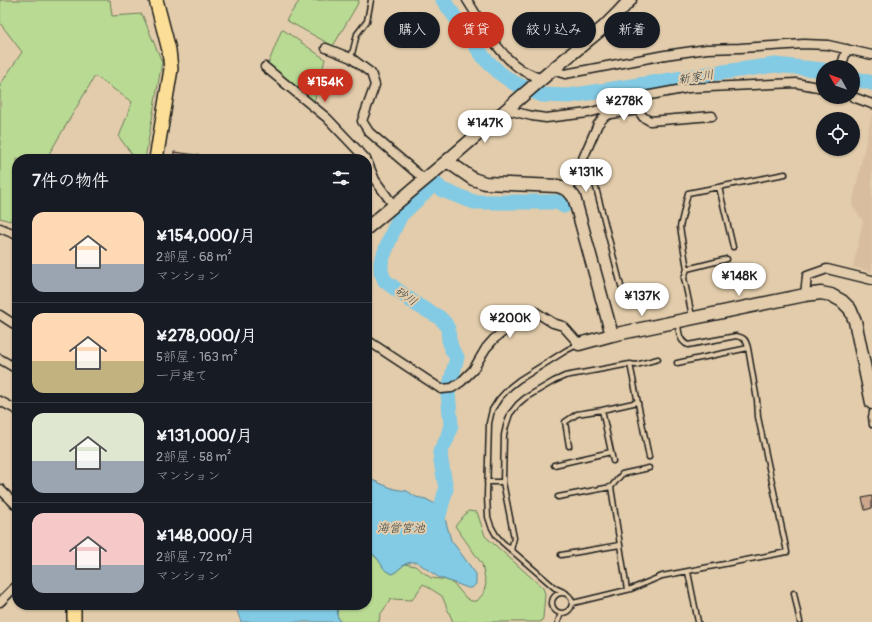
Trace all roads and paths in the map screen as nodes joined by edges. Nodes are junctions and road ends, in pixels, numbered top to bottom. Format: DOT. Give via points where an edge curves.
graph roads {
  1 [pos="156,0"];
  2 [pos="370,0"];
  3 [pos="466,0"];
  4 [pos="630,0"];
  5 [pos="326,48"];
  6 [pos="846,48"];
  7 [pos="872,55"];
  8 [pos="351,58"];
  9 [pos="843,60"];
  10 [pos="266,67"];
  11 [pos="552,70"];
  12 [pos="542,78"];
  13 [pos="816,87"];
  14 [pos="860,100"];
  15 [pos="872,104"];
  16 [pos="507,110"];
  17 [pos="712,116"];
  18 [pos="157,154"];
  19 [pos="360,154"];
  20 [pos="447,162"];
  21 [pos="578,170"];
  22 [pos="785,174"];
  23 [pos="372,175"];
  24 [pos="425,180"];
  25 [pos="719,187"];
  26 [pos="568,190"];
  27 [pos="394,206"];
  28 [pos="372,224"];
  29 [pos="0,228"];
  30 [pos="12,233"];
  31 [pos="733,247"];
  32 [pos="727,259"];
  33 [pos="686,269"];
  34 [pos="872,280"];
  35 [pos="621,286"];
  36 [pos="805,295"];
  37 [pos="0,315"];
  38 [pos="692,319"];
  39 [pos="678,322"];
  40 [pos="12,323"];
  41 [pos="612,336"];
  42 [pos="372,343"];
  43 [pos="579,344"];
  44 [pos="748,348"];
  45 [pos="658,358"];
  46 [pos="0,359"];
  47 [pos="12,363"];
  48 [pos="677,363"];
  49 [pos="630,364"];
  50 [pos="0,401"];
  51 [pos="638,402"];
  52 [pos="872,404"];
  53 [pos="12,406"];
  54 [pos="602,410"];
  55 [pos="872,412"];
  56 [pos="872,425"];
  57 [pos="570,446"];
  58 [pos="611,452"];
  59 [pos="649,457"];
  60 [pos="613,461"];
  61 [pos="554,466"];
  62 [pos="649,468"];
  63 [pos="487,482"];
  64 [pos="503,482"];
  65 [pos="611,487"];
  66 [pos="0,489"];
  67 [pos="558,497"];
  68 [pos="12,501"];
  69 [pos="620,545"];
  70 [pos="511,550"];
  71 [pos="561,555"];
  72 [pos="688,572"];
  73 [pos="555,588"];
  74 [pos="12,589"];
  75 [pos="627,590"];
  76 [pos="566,593"];
  77 [pos="794,593"];
  78 [pos="554,597"];
  79 [pos="0,602"];
  80 [pos="573,603"];
  81 [pos="74,610"];
  82 [pos="561,614"];
  83 [pos="74,622"];
  84 [pos="558,622"];
  85 [pos="698,622"];
  86 [pos="800,622"];
  1 -- 18 [label="main road" via="169,50 171,69"];
  2 -- 8 [label="lane" via="367,21 357,34"];
  3 -- 12 [label="street" via="504,54 527,73"];
  4 -- 11 [label="street" via="604,27"];
  5 -- 8 [label="street"];
  6 -- 7 [label="street"];
  6 -- 9 [label="street"];
  6 -- 11 [label="street" via="804,44 707,49 564,74"];
  8 -- 24 [label="street" via="371,73 375,85 362,121 369,132"];
  10 -- 19 [label="street" via="327,118"];
  11 -- 12 [label="street"];
  12 -- 16 [label="street"];
  13 -- 16 [label="street" via="796,83 688,88 618,101 606,108 588,113 546,118"];
  14 -- 15 [label="street"];
  16 -- 20 [label="street"];
  17 -- 21 [label="street" via="650,121 638,110 605,116 598,124"];
  20 -- 24 [label="street"];
  20 -- 26 [label="street" via="473,179 485,183 558,186"];
  21 -- 26 [label="street"];
  21 -- 35 [label="lane" via="586,170 593,176"];
  22 -- 25 [label="lane"];
  23 -- 27 [label="street"];
  24 -- 27 [label="street"];
  25 -- 31 [label="lane"];
  25 -- 33 [label="lane" via="688,193 680,227"];
  26 -- 41 [label="street" via="574,197"];
  27 -- 28 [label="street"];
  29 -- 30 [label="street"];
  32 -- 33 [label="lane"];
  33 -- 38 [label="lane" via="684,278"];
  34 -- 36 [label="street" via="827,269 807,276"];
  36 -- 38 [label="street"];
  36 -- 52 [label="street" via="831,294 850,309"];
  37 -- 40 [label="street"];
  38 -- 39 [label="street"];
  39 -- 41 [label="street"];
  39 -- 44 [label="lane" via="680,339 688,345 736,336 746,341"];
  41 -- 43 [label="street"];
  42 -- 43 [label="street" via="441,389 461,382 473,370 494,339 527,313 534,311 563,326"];
  43 -- 63 [label="lane" via="519,380 499,399 492,410 489,423"];
  44 -- 48 [label="lane"];
  44 -- 72 [label="lane" via="758,417 787,552"];
  45 -- 49 [label="lane" via="636,365"];
  46 -- 47 [label="street"];
  49 -- 51 [label="lane"];
  49 -- 64 [label="lane" via="565,376 524,398 510,414 506,426"];
  50 -- 53 [label="street"];
  51 -- 54 [label="lane"];
  51 -- 59 [label="lane"];
  54 -- 57 [label="lane" via="576,414 565,422"];
  54 -- 58 [label="lane"];
  55 -- 56 [label="lane"];
  58 -- 60 [label="lane"];
  58 -- 61 [label="lane"];
  62 -- 65 [label="lane" via="622,474"];
  63 -- 64 [label="lane"];
  63 -- 70 [label="lane" via="488,517 491,526"];
  64 -- 70 [label="lane" via="514,538"];
  65 -- 67 [label="lane"];
  65 -- 69 [label="lane"];
  66 -- 68 [label="street"];
  69 -- 71 [label="lane"];
  69 -- 75 [label="lane"];
  70 -- 73 [label="lane"];
  72 -- 75 [label="lane" via="662,576"];
  72 -- 85 [label="lane"];
  73 -- 76 [label="lane"];
  73 -- 78 [label="lane"];
  74 -- 79 [label="street"];
  75 -- 80 [label="lane"];
  76 -- 78 [label="lane"];
  76 -- 80 [label="lane"];
  77 -- 86 [label="lane"];
  78 -- 82 [label="lane" via="553,608"];
  80 -- 82 [label="lane" via="569,611"];
  81 -- 83 [label="main road"];
  82 -- 84 [label="lane"];
}
